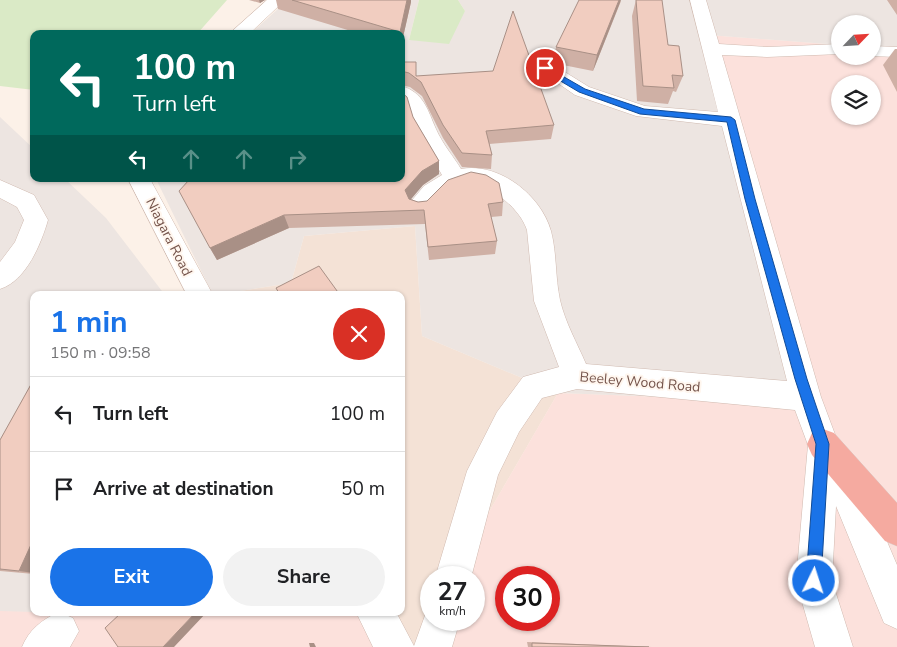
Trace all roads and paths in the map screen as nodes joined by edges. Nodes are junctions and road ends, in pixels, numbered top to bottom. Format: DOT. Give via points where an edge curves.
graph roads {
  1 [pos="277,0"];
  2 [pos="698,0"];
  3 [pos="243,30"];
  4 [pos="712,49"];
  5 [pos="831,49"];
  6 [pos="881,51"];
  7 [pos="897,52"];
  8 [pos="545,68"];
  9 [pos="405,96"];
  10 [pos="731,120"];
  11 [pos="456,179"];
  12 [pos="141,182"];
  13 [pos="0,188"];
  14 [pos="420,205"];
  15 [pos="0,279"];
  16 [pos="198,291"];
  17 [pos="578,376"];
  18 [pos="806,397"];
  19 [pos="823,444"];
  20 [pos="897,529"];
  21 [pos="456,566"];
  22 [pos="897,610"];
  23 [pos="376,616"];
  24 [pos="437,631"];
  25 [pos="395,647"];
  26 [pos="433,647"];
  27 [pos="834,647"];
  1 -- 3 [label="street"];
  2 -- 4 [label="street"];
  4 -- 5 [label="street" via="768,52"];
  4 -- 10 [label="street"];
  6 -- 7 [label="street"];
  8 -- 10 [label="street" via="582,91 643,112"];
  9 -- 11 [label="street" via="419,108 426,130"];
  10 -- 18 [label="street"];
  11 -- 14 [label="street" via="444,182 428,193"];
  11 -- 17 [label="street" via="483,176 504,186 537,222 547,302"];
  12 -- 16 [label="street, Niagara Road"];
  13 -- 15 [label="street" via="26,201 36,220 16,263"];
  17 -- 18 [label="street, Beeley Wood Road"];
  17 -- 21 [label="street, Beeley Wood Road" via="534,387 508,422 484,471"];
  18 -- 19 [label="street"];
  19 -- 20 [label="highway"];
  19 -- 22 [label="street" via="862,522"];
  19 -- 27 [label="street" via="814,581"];
  23 -- 25 [label="street"];
  24 -- 26 [label="street"];
}
